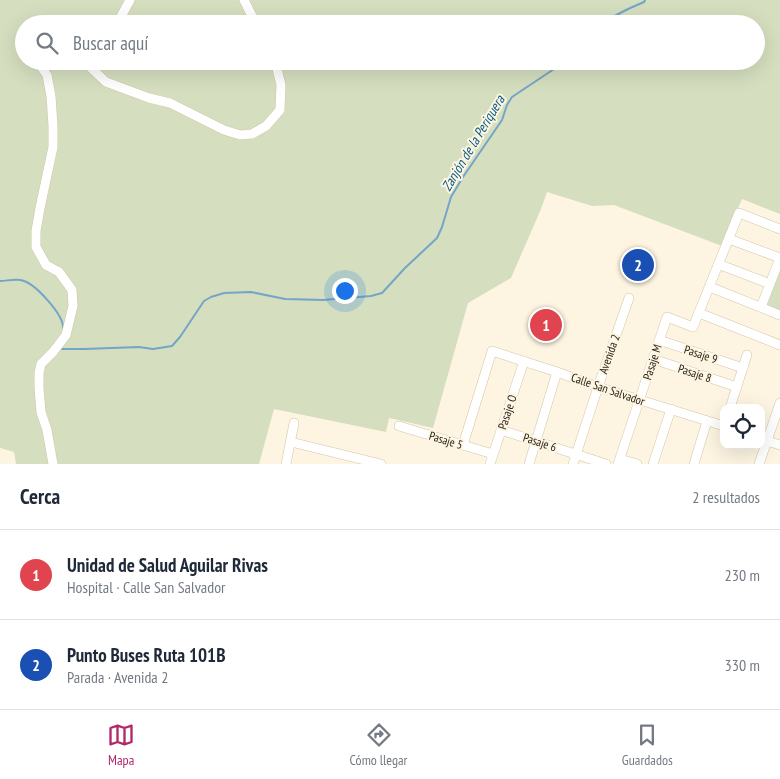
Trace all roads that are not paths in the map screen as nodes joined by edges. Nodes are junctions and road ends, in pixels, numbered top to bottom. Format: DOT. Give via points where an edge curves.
graph roads {
  1 [pos="130,0"];
  2 [pos="244,0"];
  3 [pos="122,15"];
  4 [pos="252,15"];
  5 [pos="44,70"];
  6 [pos="93,70"];
  7 [pos="277,70"];
  8 [pos="780,229"];
  9 [pos="728,239"];
  10 [pos="780,258"];
  11 [pos="718,264"];
  12 [pos="770,284"];
  13 [pos="710,287"];
  14 [pos="629,300"];
  15 [pos="761,307"];
  16 [pos="699,312"];
  17 [pos="780,315"];
  18 [pos="659,340"];
  19 [pos="780,345"];
  20 [pos="748,355"];
  21 [pos="652,359"];
  22 [pos="524,361"];
  23 [pos="743,368"];
  24 [pos="557,372"];
  25 [pos="598,387"];
  26 [pos="737,387"];
  27 [pos="639,400"];
  28 [pos="780,403"];
  29 [pos="731,404"];
  30 [pos="671,409"];
  31 [pos="707,421"];
  32 [pos="294,423"];
  33 [pos="720,425"];
  34 [pos="399,426"];
  35 [pos="501,430"];
  36 [pos="765,437"];
  37 [pos="765,439"];
  38 [pos="536,441"];
  39 [pos="291,442"];
  40 [pos="462,445"];
  41 [pos="780,445"];
  42 [pos="762,449"];
  43 [pos="493,454"];
  44 [pos="576,454"];
  45 [pos="619,461"];
  46 [pos="53,464"];
  47 [pos="286,464"];
  48 [pos="381,464"];
  49 [pos="490,464"];
  50 [pos="528,464"];
  51 [pos="573,464"];
  52 [pos="606,464"];
  53 [pos="637,464"];
  54 [pos="653,464"];
  55 [pos="694,464"];
  56 [pos="759,464"];
  1 -- 3 [label="street"];
  2 -- 4 [label="street"];
  5 -- 46 [label="street" via="51,96 53,147 36,231 36,247 46,265 59,272 72,290 73,306 66,335 40,364 42,412"];
  6 -- 7 [label="street" via="106,82 170,103 240,135 252,134 266,126 280,110 281,85"];
  8 -- 9 [label="street" via="739,213"];
  9 -- 10 [label="street"];
  9 -- 11 [label="street"];
  10 -- 12 [label="street"];
  11 -- 12 [label="street"];
  11 -- 13 [label="street"];
  12 -- 15 [label="street"];
  13 -- 15 [label="street"];
  13 -- 16 [label="street"];
  14 -- 25 [label="street, Avenida 2"];
  15 -- 17 [label="street"];
  16 -- 18 [label="street, Pasaje M" via="693,327 667,317"];
  16 -- 19 [label="street"];
  18 -- 21 [label="street, Pasaje M"];
  18 -- 23 [label="street, Pasaje 9"];
  20 -- 23 [label="street"];
  21 -- 26 [label="street, Pasaje 8"];
  21 -- 27 [label="street, Pasaje M"];
  22 -- 24 [label="street, Calle San Salvador"];
  22 -- 35 [label="street, Pasaje O"];
  22 -- 40 [label="street, Calle San Salvador" via="492,351"];
  23 -- 26 [label="street"];
  24 -- 25 [label="street, Calle San Salvador"];
  24 -- 38 [label="street"];
  25 -- 27 [label="street, Calle San Salvador"];
  25 -- 44 [label="street, Avenida 2"];
  26 -- 29 [label="street"];
  27 -- 30 [label="street, Calle San Salvador"];
  27 -- 45 [label="street, Pasaje M"];
  28 -- 36 [label="street"];
  30 -- 31 [label="street, Calle San Salvador"];
  30 -- 54 [label="street"];
  31 -- 33 [label="street, Calle San Salvador"];
  31 -- 55 [label="street"];
  32 -- 39 [label="street"];
  34 -- 40 [label="street, Pasaje 5"];
  35 -- 38 [label="street, Pasaje 6"];
  35 -- 43 [label="street, Pasaje O"];
  37 -- 41 [label="street"];
  38 -- 44 [label="street, Pasaje 6"];
  38 -- 50 [label="street"];
  39 -- 47 [label="street"];
  39 -- 48 [label="street"];
  40 -- 43 [label="street, Pasaje 5"];
  42 -- 56 [label="street"];
  43 -- 49 [label="street, Pasaje O"];
  44 -- 51 [label="street, Avenida 2"];
  44 -- 52 [label="street, Pasaje 6"];
  45 -- 53 [label="street"];
}
